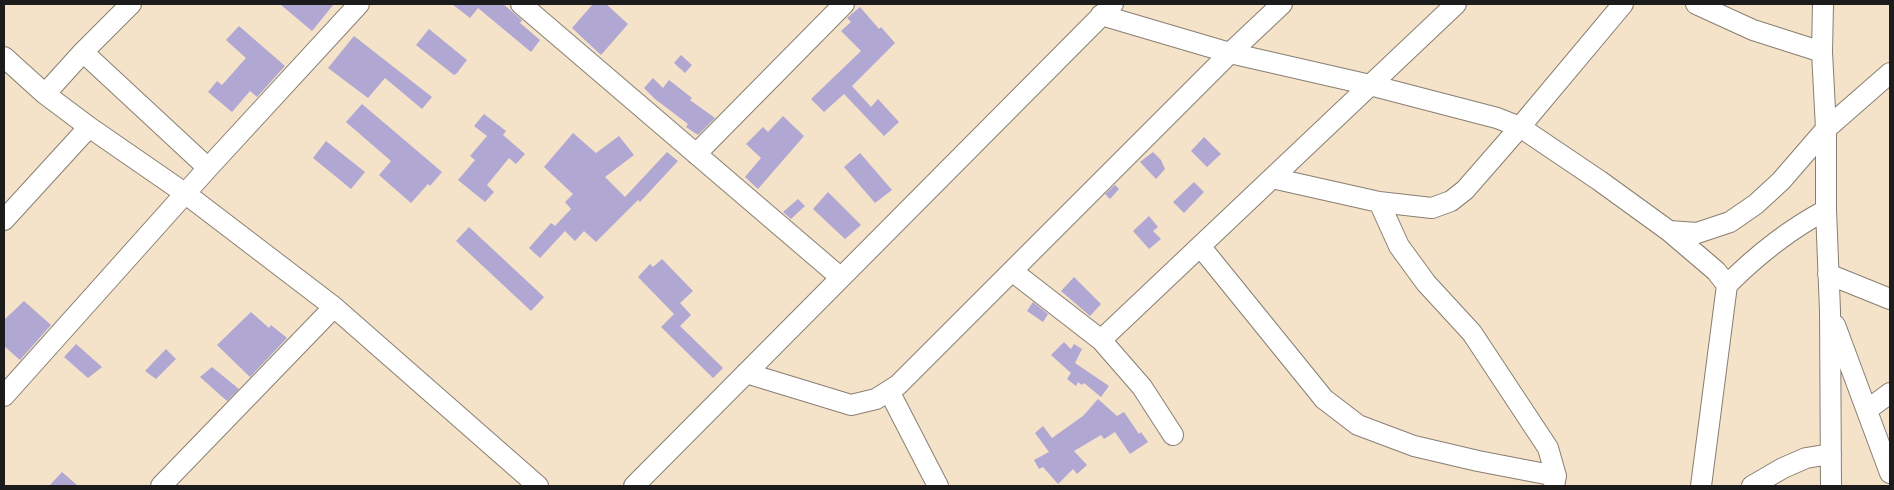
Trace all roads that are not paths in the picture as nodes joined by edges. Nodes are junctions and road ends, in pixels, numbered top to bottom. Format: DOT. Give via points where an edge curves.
graph roads {
  1 [pos="131,4"];
  2 [pos="359,4"];
  3 [pos="521,4"];
  4 [pos="844,4"];
  5 [pos="1282,4"];
  6 [pos="1456,4"];
  7 [pos="1623,4"];
  8 [pos="1696,4"];
  9 [pos="1823,4"];
  10 [pos="1107,10"];
  11 [pos="83,52"];
  12 [pos="1822,52"];
  13 [pos="1230,53"];
  14 [pos="4,57"];
  15 [pos="1890,74"];
  16 [pos="1370,85"];
  17 [pos="45,94"];
  18 [pos="89,127"];
  19 [pos="1520,127"];
  20 [pos="1826,129"];
  21 [pos="696,154"];
  22 [pos="208,168"];
  23 [pos="1272,178"];
  24 [pos="186,194"];
  25 [pos="1379,202"];
  26 [pos="1826,210"];
  27 [pos="4,220"];
  28 [pos="1669,231"];
  29 [pos="1200,246"];
  30 [pos="1012,271"];
  31 [pos="1828,274"];
  32 [pos="840,278"];
  33 [pos="1727,285"];
  34 [pos="1890,299"];
  35 [pos="334,307"];
  36 [pos="1830,311"];
  37 [pos="1101,340"];
  38 [pos="746,373"];
  39 [pos="889,391"];
  40 [pos="1890,393"];
  41 [pos="4,396"];
  42 [pos="1867,410"];
  43 [pos="1173,435"];
  44 [pos="1831,454"];
  45 [pos="1890,472"];
  46 [pos="1555,481"];
  47 [pos="161,486"];
  48 [pos="538,486"];
  49 [pos="634,486"];
  50 [pos="938,486"];
  51 [pos="1701,486"];
  52 [pos="1752,486"];
  53 [pos="1831,486"];
  1 -- 11 [label="street"];
  2 -- 22 [label="street"];
  3 -- 21 [label="street"];
  4 -- 21 [label="street"];
  5 -- 13 [label="street"];
  6 -- 16 [label="street"];
  7 -- 19 [label="street"];
  8 -- 12 [label="street" via="1753,30"];
  9 -- 12 [label="street"];
  10 -- 13 [label="street"];
  10 -- 32 [label="street"];
  11 -- 17 [label="street"];
  11 -- 22 [label="street"];
  12 -- 20 [label="street"];
  13 -- 16 [label="street"];
  13 -- 30 [label="street"];
  14 -- 17 [label="street"];
  15 -- 20 [label="street"];
  16 -- 19 [label="street" via="1498,118"];
  16 -- 23 [label="street"];
  17 -- 18 [label="street"];
  18 -- 24 [label="street"];
  18 -- 27 [label="street"];
  19 -- 25 [label="street" via="1451,201 1432,208"];
  19 -- 28 [label="street"];
  20 -- 26 [label="street"];
  20 -- 28 [label="street" via="1781,181 1730,222 1697,234"];
  21 -- 32 [label="street"];
  22 -- 24 [label="street"];
  23 -- 25 [label="street"];
  23 -- 29 [label="street"];
  24 -- 35 [label="street"];
  24 -- 41 [label="street"];
  25 -- 46 [label="street" via="1399,246 1426,283 1472,333 1548,448"];
  26 -- 31 [label="street"];
  26 -- 33 [label="street" via="1774,243"];
  28 -- 33 [label="street" via="1716,271"];
  29 -- 37 [label="street"];
  29 -- 46 [label="street" via="1324,399 1358,424 1414,446"];
  30 -- 37 [label="street"];
  30 -- 39 [label="street"];
  31 -- 34 [label="street"];
  31 -- 36 [label="street"];
  32 -- 38 [label="street"];
  33 -- 51 [label="street"];
  35 -- 47 [label="street"];
  35 -- 48 [label="street"];
  36 -- 42 [label="street"];
  36 -- 44 [label="street"];
  37 -- 43 [label="street" via="1142,387"];
  38 -- 39 [label="street" via="852,405 876,399"];
  38 -- 49 [label="street"];
  39 -- 50 [label="street"];
  40 -- 42 [label="street"];
  42 -- 45 [label="street"];
  44 -- 52 [label="street" via="1806,458"];
  44 -- 53 [label="street"];
}
